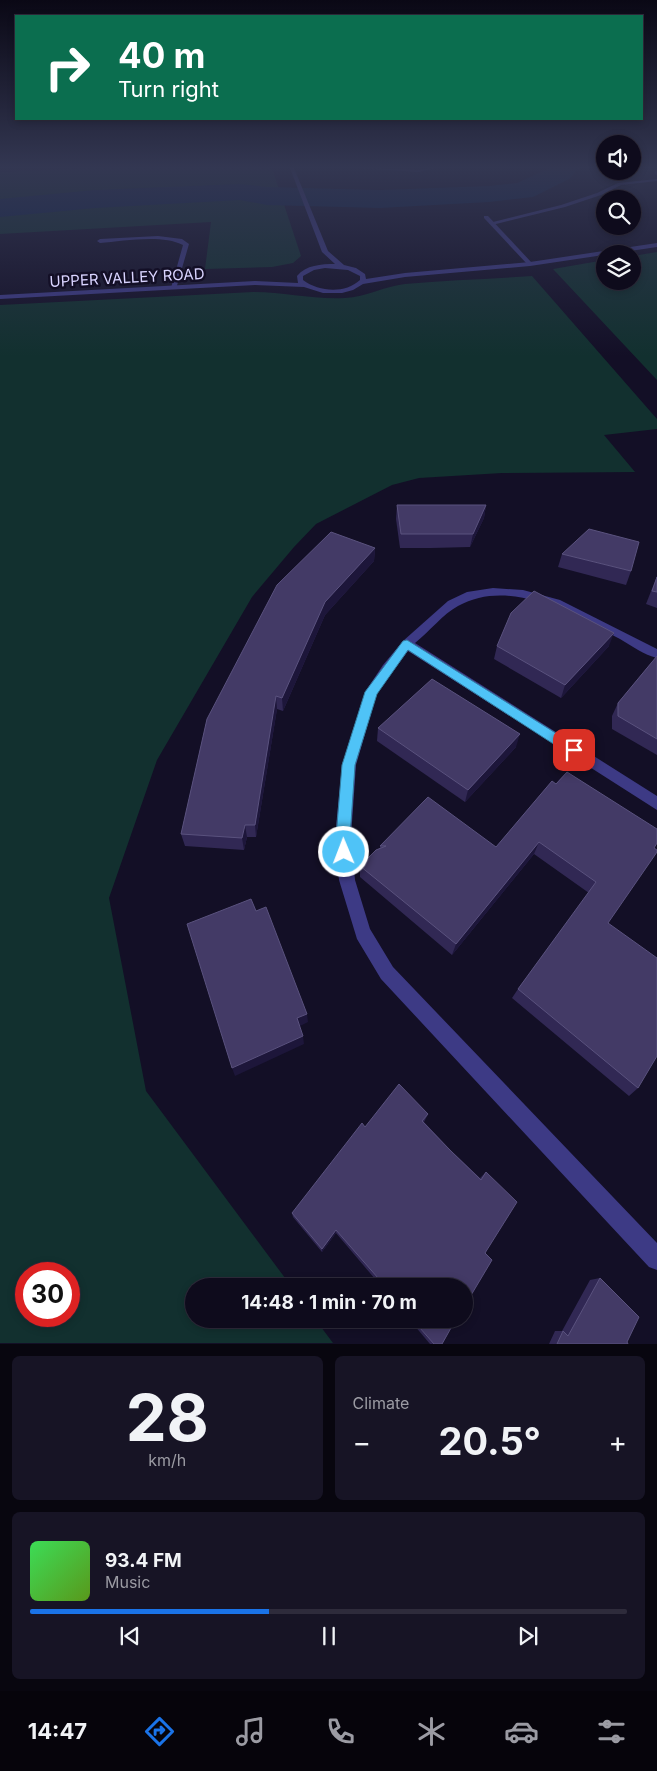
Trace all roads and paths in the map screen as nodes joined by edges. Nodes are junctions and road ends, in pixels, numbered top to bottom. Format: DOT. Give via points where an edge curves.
graph roads {
  1 [pos="316,231"];
  2 [pos="499,231"];
  3 [pos="100,241"];
  4 [pos="657,245"];
  5 [pos="325,252"];
  6 [pos="530,264"];
  7 [pos="342,267"];
  8 [pos="314,268"];
  9 [pos="360,273"];
  10 [pos="405,275"];
  11 [pos="300,276"];
  12 [pos="362,282"];
  13 [pos="255,284"];
  14 [pos="304,285"];
  15 [pos="174,288"];
  16 [pos="0,297"];
  17 [pos="407,644"];
  18 [pos="657,654"];
  19 [pos="657,804"];
  20 [pos="657,1259"];
  1 -- 5 [label="street"];
  2 -- 6 [label="street"];
  3 -- 15 [label="street" via="168,238 183,241 186,244"];
  4 -- 6 [label="street"];
  5 -- 7 [label="street"];
  5 -- 8 [label="street"];
  6 -- 10 [label="street"];
  7 -- 8 [label="street"];
  7 -- 9 [label="street"];
  8 -- 11 [label="street, UPPER VALLEY ROAD"];
  9 -- 10 [label="street"];
  9 -- 12 [label="street" via="364,277"];
  10 -- 12 [label="street"];
  11 -- 13 [label="street, UPPER VALLEY ROAD"];
  11 -- 14 [label="street"];
  12 -- 14 [label="street, UPPER VALLEY ROAD" via="350,288 330,290"];
  13 -- 14 [label="street, UPPER VALLEY ROAD"];
  13 -- 15 [label="street, UPPER VALLEY ROAD"];
  15 -- 16 [label="street, UPPER VALLEY ROAD"];
  17 -- 18 [label="street" via="452,604 470,595 493,592 523,594 556,603"];
  17 -- 19 [label="street"];
  17 -- 20 [label="street" via="371,692 348,765 343,837 347,880 363,933 386,973"];
}
